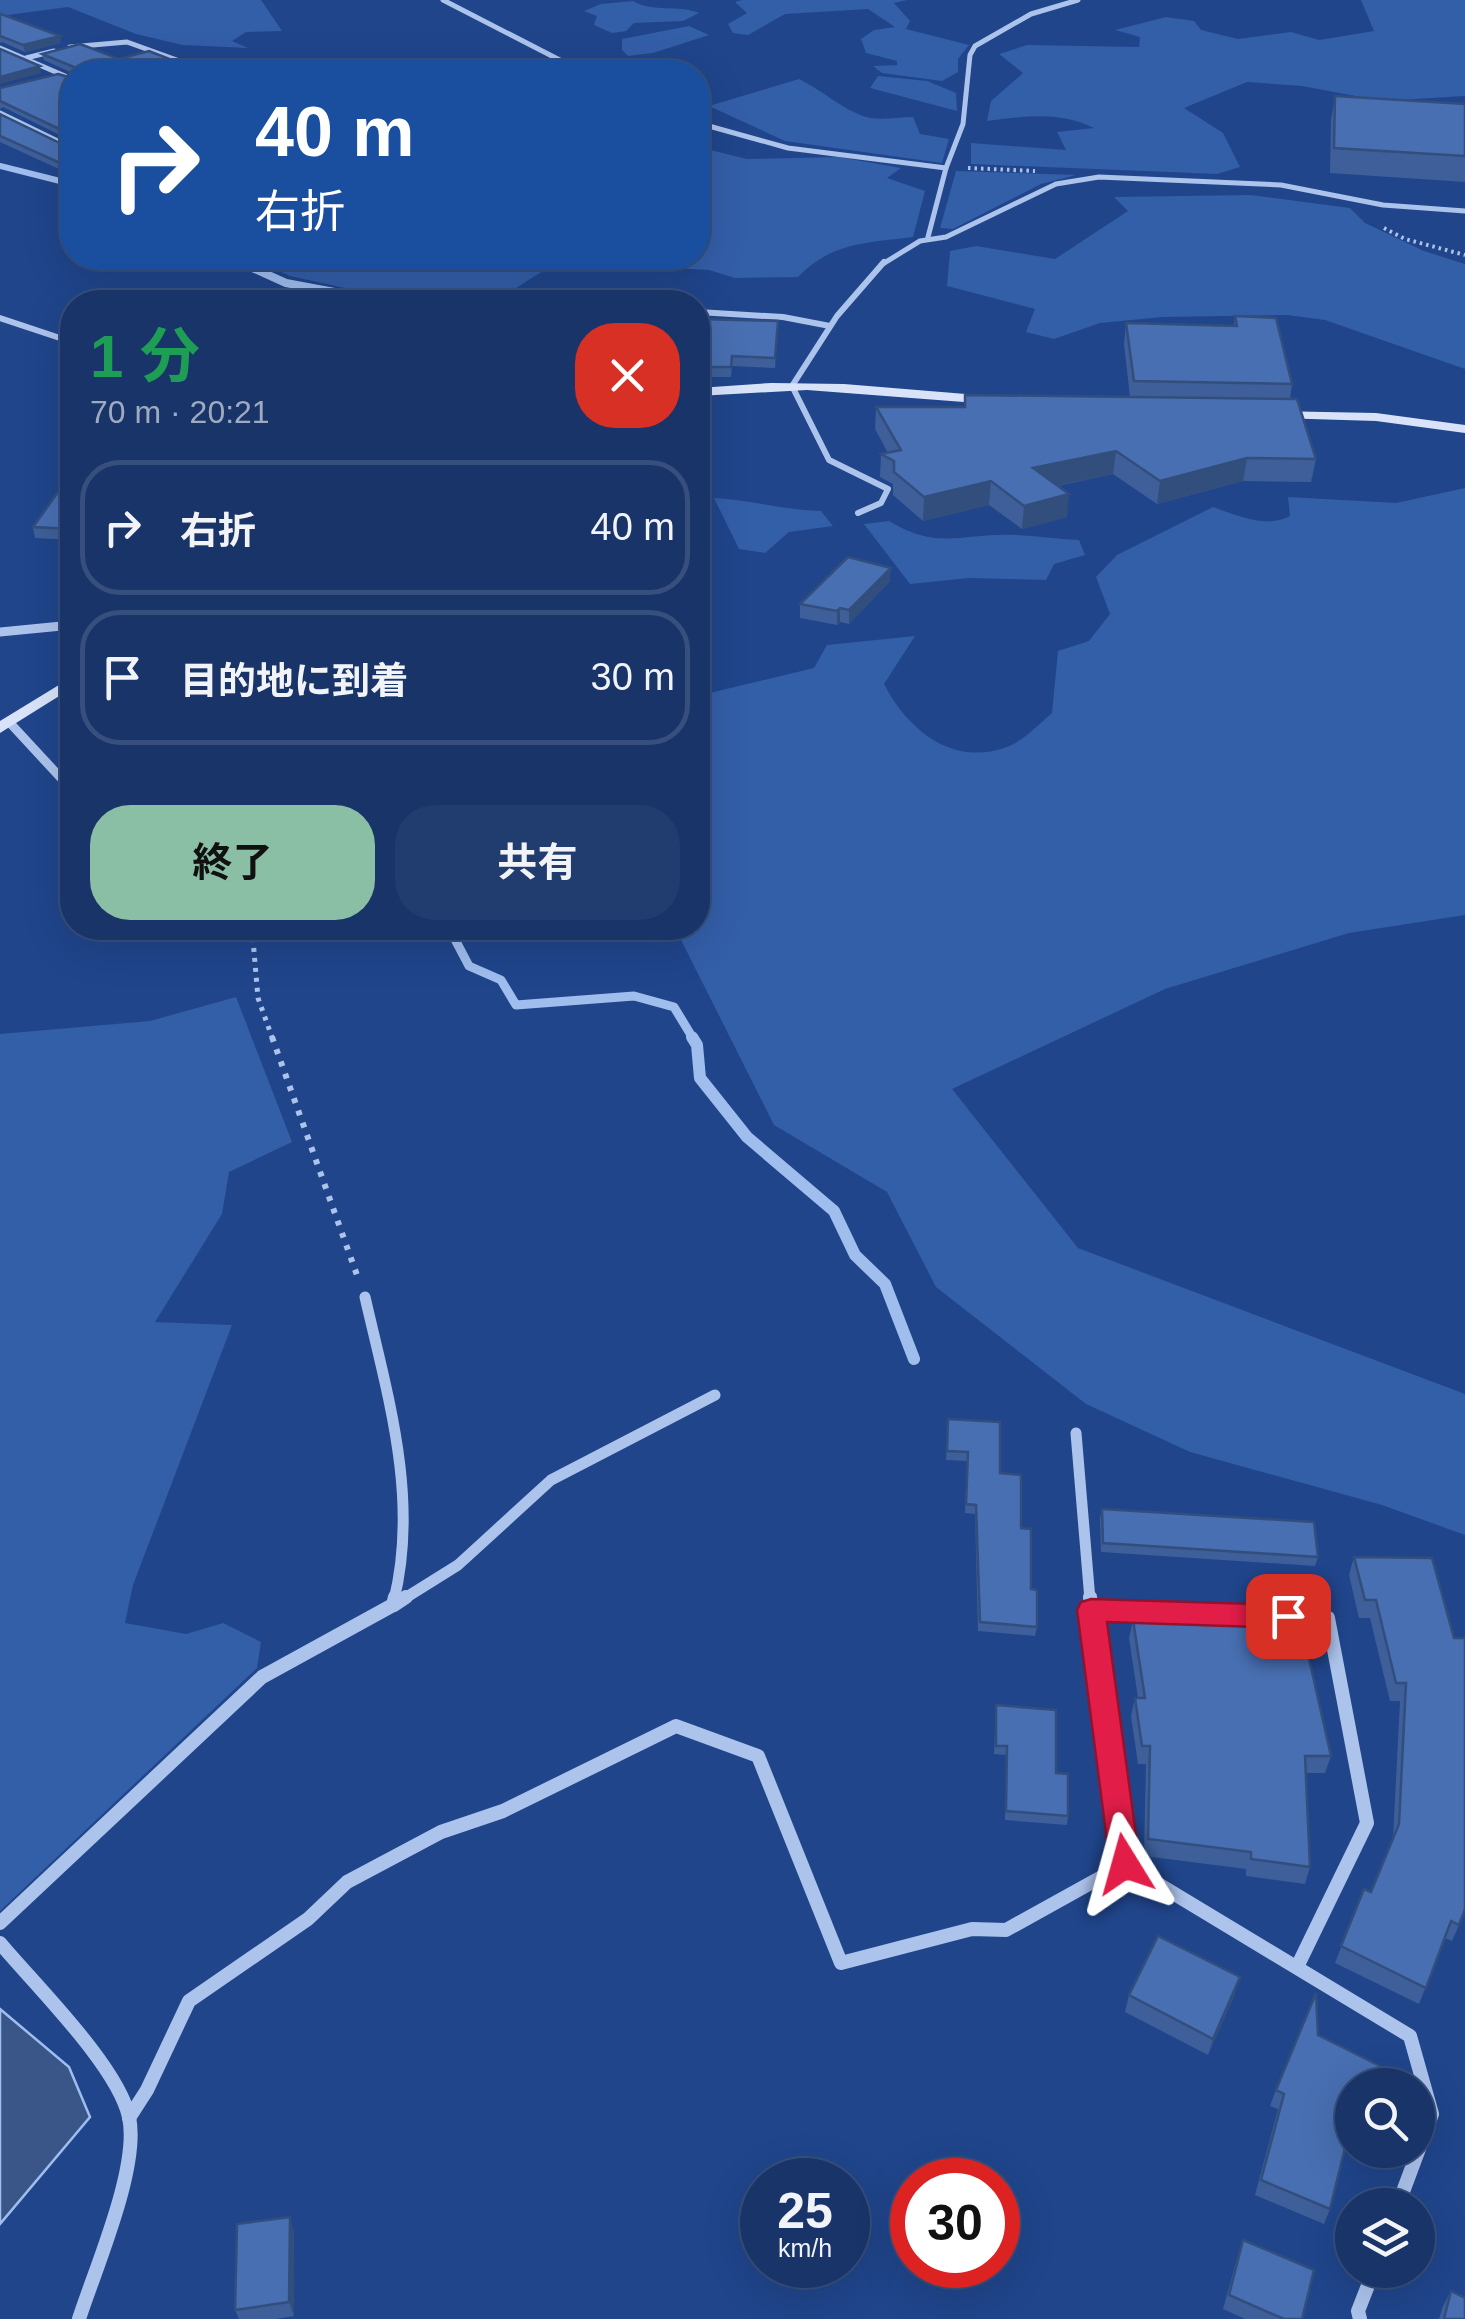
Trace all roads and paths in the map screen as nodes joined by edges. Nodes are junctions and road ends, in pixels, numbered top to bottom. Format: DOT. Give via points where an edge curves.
graph roads {
  1 [pos="443,0"];
  2 [pos="1078,0"];
  3 [pos="0,48"];
  4 [pos="26,58"];
  5 [pos="180,60"];
  6 [pos="560,60"];
  7 [pos="60,74"];
  8 [pos="60,74"];
  9 [pos="46,78"];
  10 [pos="0,114"];
  11 [pos="710,127"];
  12 [pos="60,142"];
  13 [pos="946,168"];
  14 [pos="1045,171"];
  15 [pos="1383,205"];
  16 [pos="1465,211"];
  17 [pos="928,237"];
  18 [pos="1465,256"];
  19 [pos="710,313"];
  20 [pos="0,318"];
  21 [pos="830,326"];
  22 [pos="60,338"];
  23 [pos="792,386"];
  24 [pos="710,391"];
  25 [pos="1005,401"];
  26 [pos="1259,413"];
  27 [pos="1465,428"];
  28 [pos="858,514"];
  29 [pos="60,626"];
  30 [pos="0,632"];
  31 [pos="60,690"];
  32 [pos="5,726"];
  33 [pos="60,779"];
  34 [pos="253,940"];
  35 [pos="364,1297"];
  36 [pos="715,1395"];
  37 [pos="1076,1433"];
  38 [pos="393,1605"];
  39 [pos="1091,1610"];
  40 [pos="1125,1864"];
  41 [pos="0,1923"];
  42 [pos="0,1944"];
  43 [pos="1298,1965"];
  44 [pos="129,2118"];
  45 [pos="1404,2188"];
  46 [pos="1367,2288"];
  47 [pos="78,2319"];
  48 [pos="1360,2319"];
  1 -- 6 [label="street"];
  2 -- 13 [label="street" via="1030,14 976,46 963,124"];
  3 -- 4 [label="street"];
  4 -- 5 [label="street" via="105,38"];
  4 -- 7 [label="street"];
  8 -- 9 [label="street"];
  10 -- 12 [label="street"];
  11 -- 13 [label="street" via="799,148"];
  13 -- 14 [label="path"];
  13 -- 17 [label="street"];
  15 -- 16 [label="street"];
  15 -- 17 [label="street" via="1281,185 1076,179 946,237"];
  15 -- 18 [label="path" via="1370,220"];
  17 -- 21 [label="street" via="869,272"];
  19 -- 21 [label="street"];
  20 -- 22 [label="street"];
  21 -- 23 [label="street"];
  23 -- 24 [label="street"];
  23 -- 25 [label="street"];
  23 -- 28 [label="street" via="829,460 888,489 881,504"];
  26 -- 27 [label="street" via="1376,416"];
  29 -- 30 [label="street"];
  31 -- 32 [label="street"];
  32 -- 33 [label="street"];
  34 -- 35 [label="path" via="258,998"];
  35 -- 38 [label="street" via="400,1462 405,1570"];
  36 -- 38 [label="street" via="551,1480 458,1566"];
  37 -- 39 [label="street"];
  38 -- 41 [label="street" via="262,1677"];
  39 -- 40 [label="street"];
  39 -- 43 [label="street" via="1328,1618 1367,1823"];
  40 -- 43 [label="street"];
  40 -- 44 [label="street" via="1006,1930 972,1929 841,1963 758,1756 676,1726 347,1882 308,1920 189,2001"];
  42 -- 44 [label="street" via="114,2084"];
  43 -- 45 [label="street" via="1410,2036 1432,2114"];
  44 -- 47 [label="street" via="128,2158"];
  46 -- 48 [label="street"];
}
